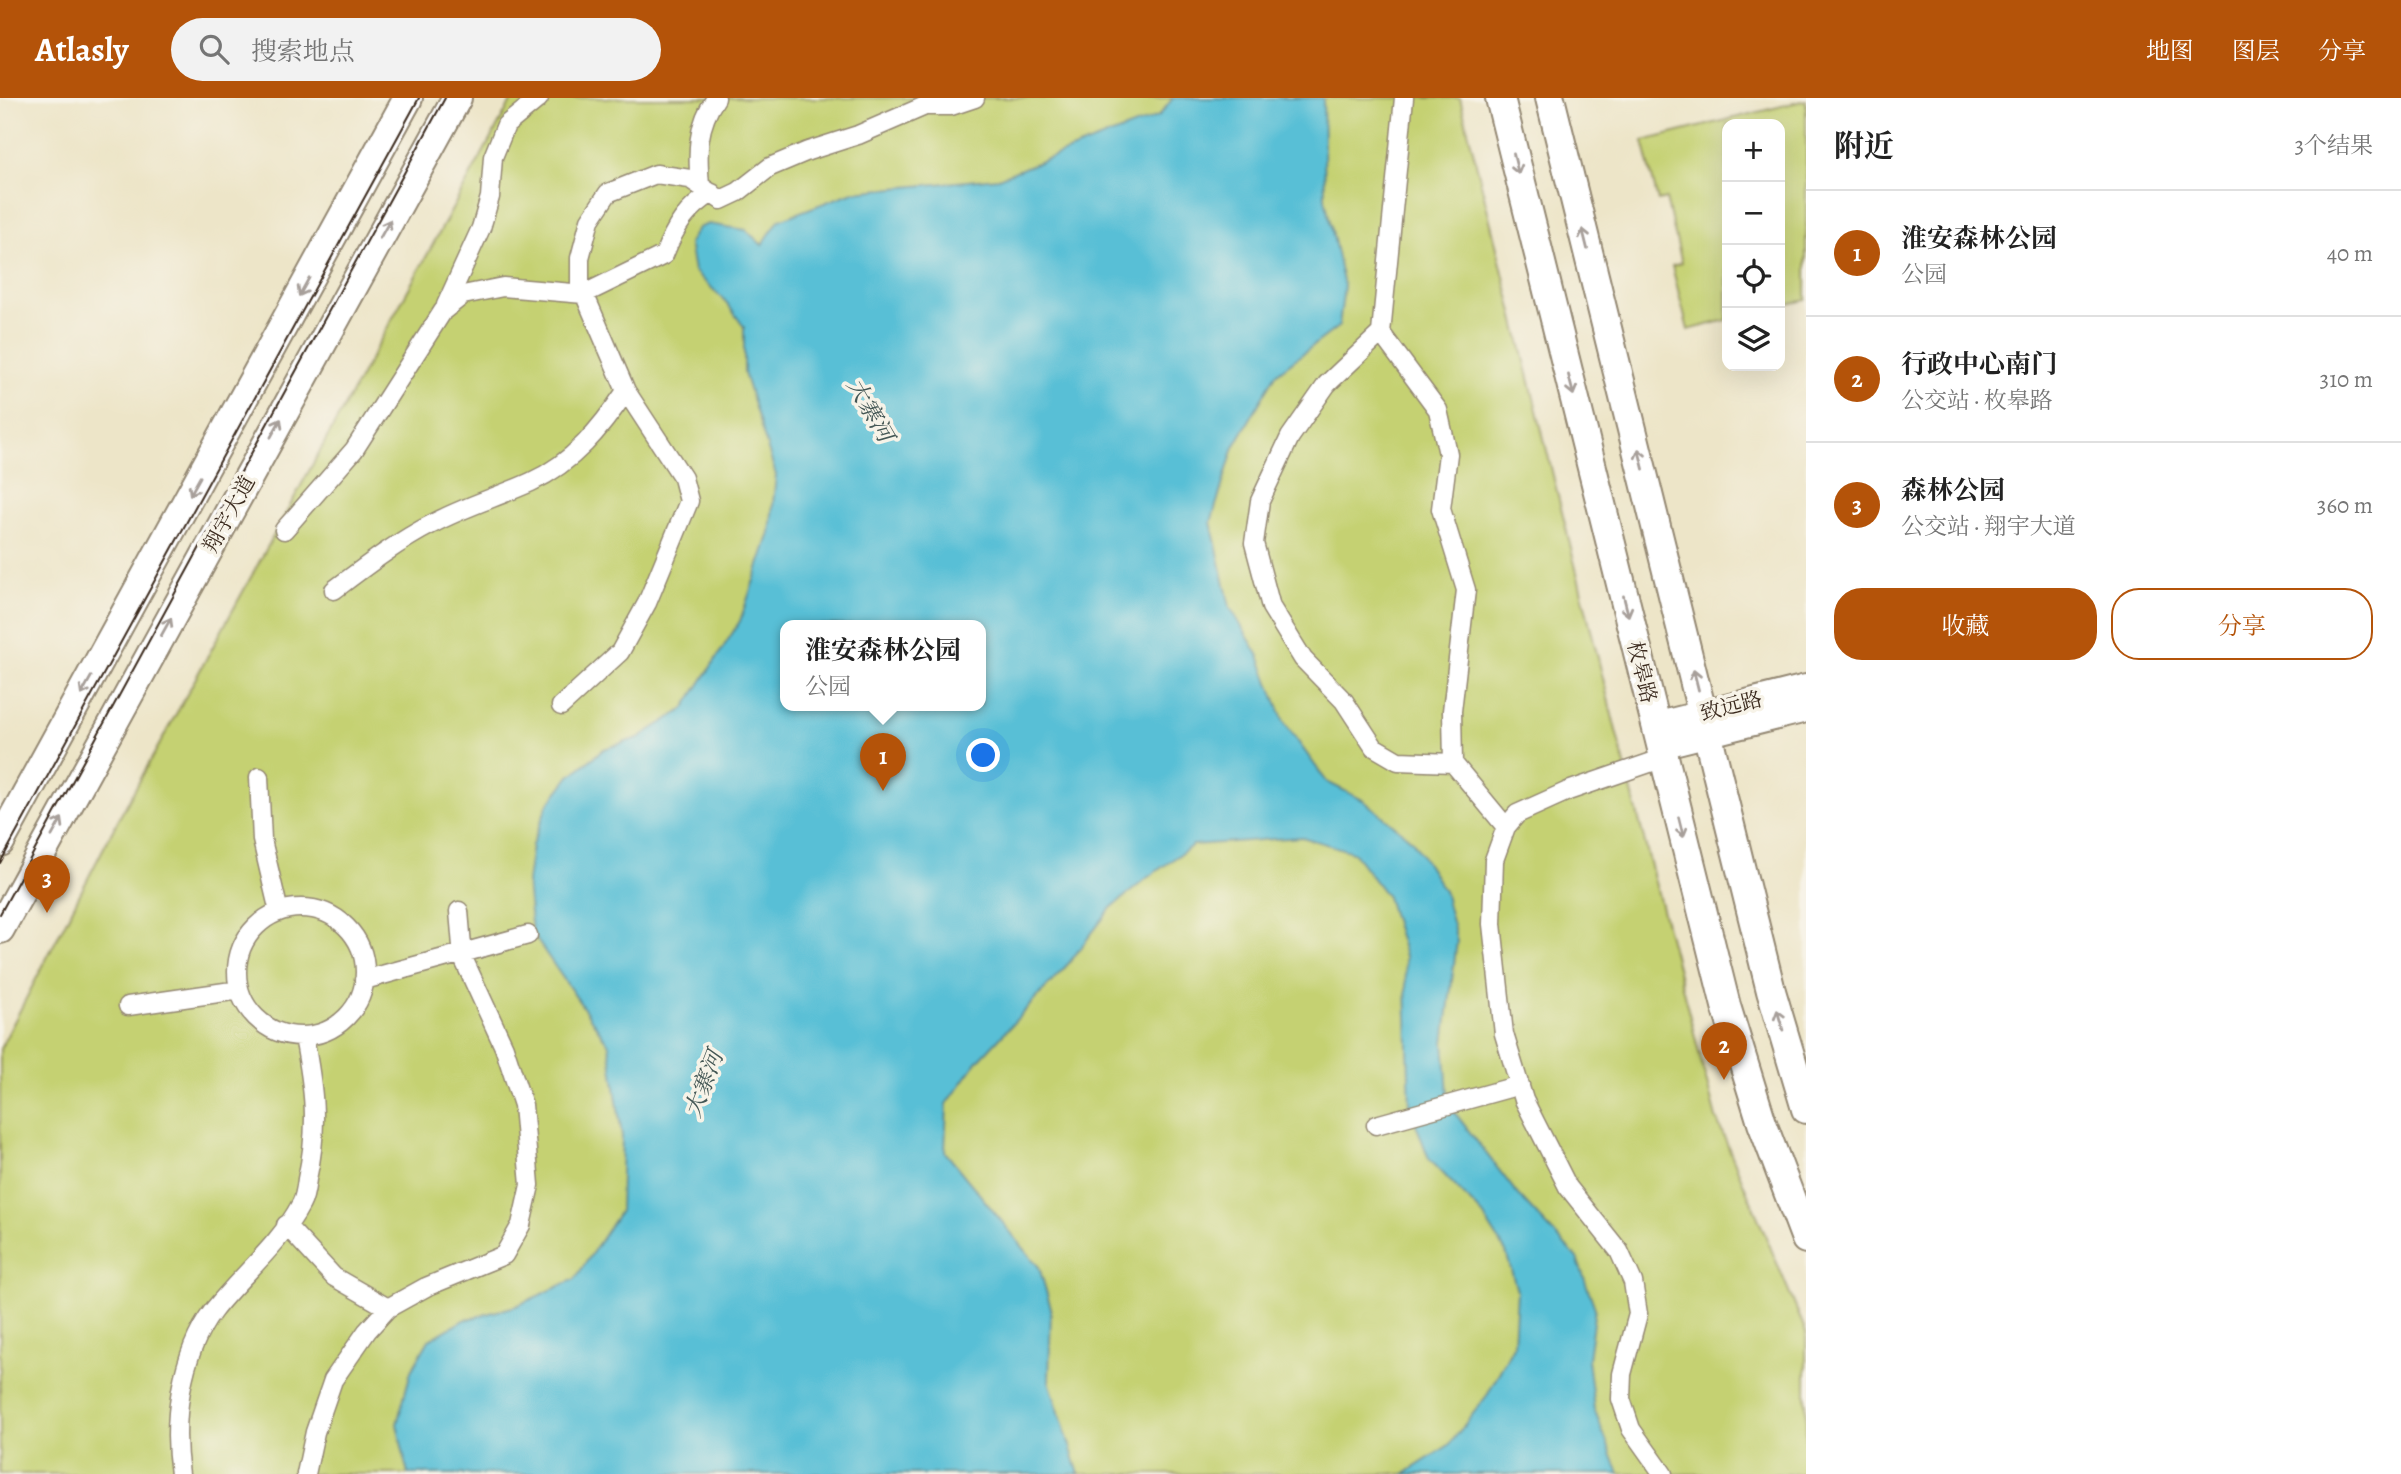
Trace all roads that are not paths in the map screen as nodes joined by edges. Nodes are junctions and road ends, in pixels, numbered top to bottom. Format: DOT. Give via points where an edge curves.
graph roads {
  1 [pos="408,98"];
  2 [pos="457,98"];
  3 [pos="539,98"];
  4 [pos="716,98"];
  5 [pos="975,98"];
  6 [pos="1404,98"];
  7 [pos="1500,98"];
  8 [pos="1550,98"];
  9 [pos="706,189"];
  10 [pos="583,294"];
  11 [pos="443,311"];
  12 [pos="1381,333"];
  13 [pos="626,391"];
  14 [pos="284,530"];
  15 [pos="334,590"];
  16 [pos="1806,687"];
  17 [pos="561,706"];
  18 [pos="1806,710"];
  19 [pos="1707,723"];
  20 [pos="1660,743"];
  21 [pos="1453,763"];
  22 [pos="259,777"];
  23 [pos="1506,827"];
  24 [pos="0,842"];
  25 [pos="459,911"];
  26 [pos="279,912"];
  27 [pos="0,929"];
  28 [pos="528,935"];
  29 [pos="463,953"];
  30 [pos="364,980"];
  31 [pos="239,990"];
  32 [pos="128,1006"];
  33 [pos="304,1037"];
  34 [pos="1520,1085"];
  35 [pos="1806,1109"];
  36 [pos="1376,1125"];
  37 [pos="286,1225"];
  38 [pos="1806,1239"];
  39 [pos="388,1308"];
  40 [pos="180,1474"];
  41 [pos="306,1474"];
  42 [pos="1663,1474"];
  1 -- 24 [label="main road, 翔宇大道, one-way"];
  27 -- 2 [label="main road, 翔宇大道, one-way"];
  3 -- 11 [label="street" via="506,125 493,157 490,197 481,228"];
  4 -- 9 [label="street" via="704,116 697,153"];
  5 -- 9 [label="street" via="951,106 925,106 769,167 722,200"];
  6 -- 12 [label="street"];
  7 -- 20 [label="main road, 枚皋路, one-way"];
  19 -- 8 [label="main road, one-way"];
  9 -- 10 [label="street" via="675,227 664,256"];
  9 -- 10 [label="street" via="690,179 656,174 608,193 590,220 580,258"];
  10 -- 11 [label="street" via="503,286 463,295"];
  10 -- 13 [label="street"];
  11 -- 14 [label="street" via="354,450"];
  12 -- 21 [label="street" via="1438,410 1448,454 1441,509 1466,590 1452,711"];
  12 -- 21 [label="street" via="1327,384 1290,437 1260,501 1254,543 1271,607 1303,659 1344,701 1374,747 1398,761"];
  13 -- 15 [label="street" via="599,431 570,457 533,481 433,522"];
  13 -- 17 [label="street" via="683,478 689,501 647,603 620,652"];
  16 -- 19 [label="street, 致远路"];
  18 -- 19 [label="street"];
  19 -- 20 [label="street, 致远路"];
  35 -- 19 [label="main road, one-way" via="1771,991"];
  20 -- 23 [label="street" via="1517,814"];
  20 -- 38 [label="main road, 枚皋路, one-way" via="1727,1006 1762,1123"];
  21 -- 23 [label="street"];
  22 -- 26 [label="street" via="262,840"];
  23 -- 34 [label="street" via="1494,860 1492,925 1504,1034"];
  25 -- 29 [label="street"];
  26 -- 30 [label="street" via="310,908 330,914 348,927 360,945"];
  26 -- 31 [label="street" via="252,929 241,948"];
  28 -- 29 [label="street"];
  29 -- 30 [label="street"];
  29 -- 39 [label="street" via="504,1047 523,1105 530,1185 521,1225 505,1255"];
  30 -- 33 [label="street" via="356,1006 343,1021"];
  31 -- 32 [label="street"];
  31 -- 33 [label="street" via="264,1024 283,1034"];
  33 -- 37 [label="street" via="316,1142 302,1202"];
  34 -- 36 [label="street"];
  34 -- 42 [label="street" via="1568,1187 1619,1251 1633,1282 1638,1314 1622,1374 1621,1399 1630,1429"];
  37 -- 39 [label="street" via="334,1277"];
  37 -- 40 [label="street" via="273,1246 212,1312 195,1349 178,1395 175,1442"];
  39 -- 41 [label="street" via="366,1331 334,1380"];
}
